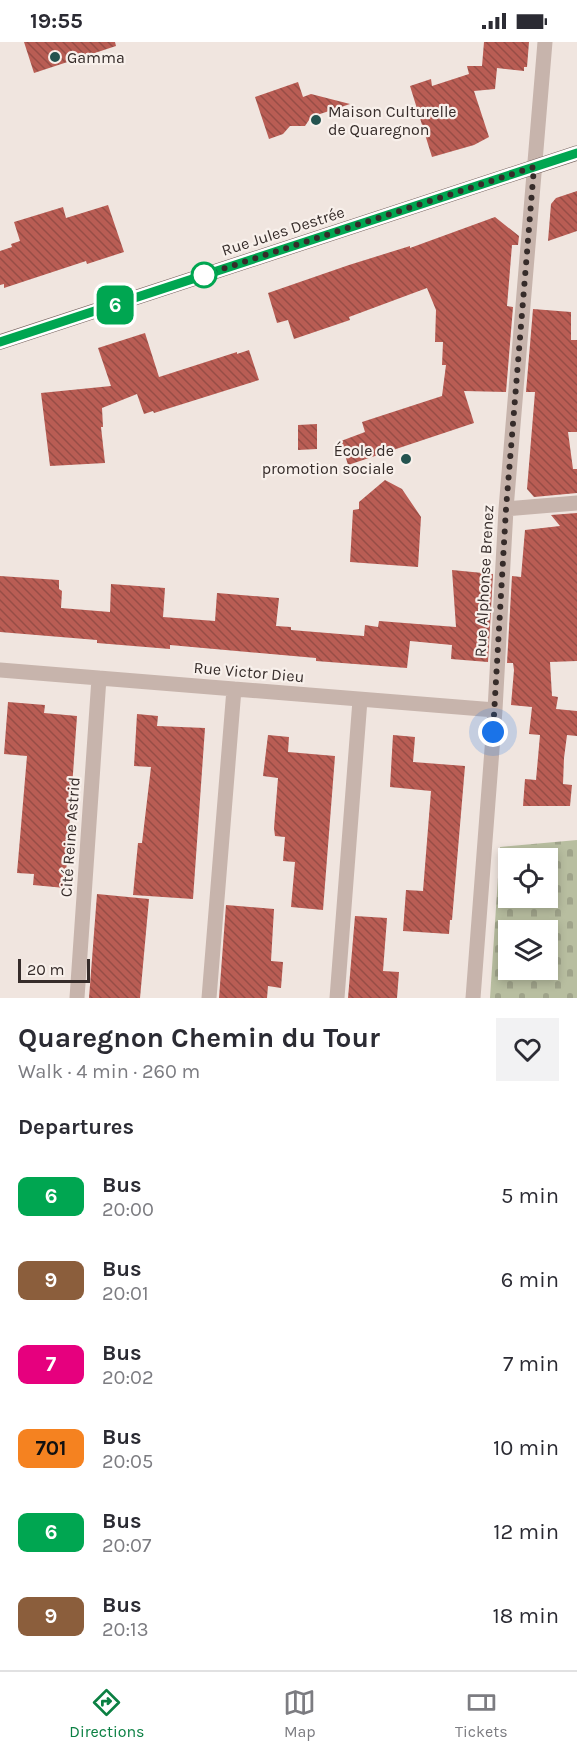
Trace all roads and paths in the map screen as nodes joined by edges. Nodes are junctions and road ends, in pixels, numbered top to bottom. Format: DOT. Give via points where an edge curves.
graph roads {
  1 [pos="544,42"];
  2 [pos="577,153"];
  3 [pos="534,167"];
  4 [pos="0,342"];
  5 [pos="577,504"];
  6 [pos="506,509"];
  7 [pos="0,670"];
  8 [pos="99,678"];
  9 [pos="234,689"];
  10 [pos="360,699"];
  11 [pos="495,710"];
  12 [pos="77,998"];
  13 [pos="209,998"];
  14 [pos="338,998"];
  15 [pos="473,998"];
  1 -- 3 [label="street, Rue Alphonse Brenez"];
  2 -- 3 [label="main road, Rue Jules Destrée"];
  3 -- 4 [label="main road, Rue Jules Destrée"];
  3 -- 6 [label="street, Rue Alphonse Brenez"];
  5 -- 6 [label="street"];
  6 -- 11 [label="street, Rue Alphonse Brenez"];
  7 -- 8 [label="street, Rue Victor Dieu"];
  8 -- 9 [label="street, Rue Victor Dieu"];
  8 -- 12 [label="street, Cité Reine Astrid"];
  9 -- 10 [label="street, Rue Victor Dieu"];
  9 -- 13 [label="street"];
  10 -- 11 [label="street, Rue Victor Dieu"];
  10 -- 14 [label="street"];
  11 -- 15 [label="street, Rue Alphonse Brenez"];
}
